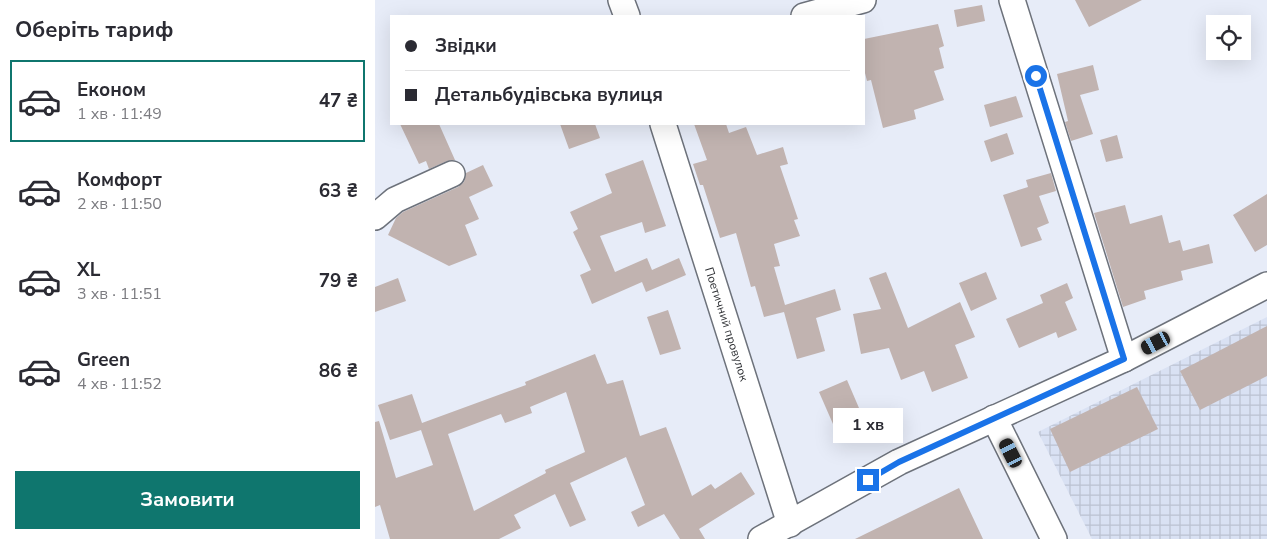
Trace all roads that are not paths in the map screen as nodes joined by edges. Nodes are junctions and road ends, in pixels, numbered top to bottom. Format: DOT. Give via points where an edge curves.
graph roads {
  1 [pos="621,0"];
  2 [pos="863,0"];
  3 [pos="1013,0"];
  4 [pos="627,15"];
  5 [pos="809,15"];
  6 [pos="663,125"];
  7 [pos="452,174"];
  8 [pos="375,217"];
  9 [pos="1267,285"];
  10 [pos="1124,359"];
  11 [pos="994,418"];
  12 [pos="790,524"];
  13 [pos="761,539"];
  14 [pos="1054,539"];
  1 -- 4 [label="street"];
  2 -- 5 [label="street"];
  3 -- 10 [label="street"];
  6 -- 12 [label="street, Поетичний провулок"];
  7 -- 8 [label="street" via="395,200"];
  9 -- 10 [label="street"];
  10 -- 11 [label="street"];
  11 -- 12 [label="street" via="899,462"];
  11 -- 14 [label="street"];
  12 -- 13 [label="street"];
}
